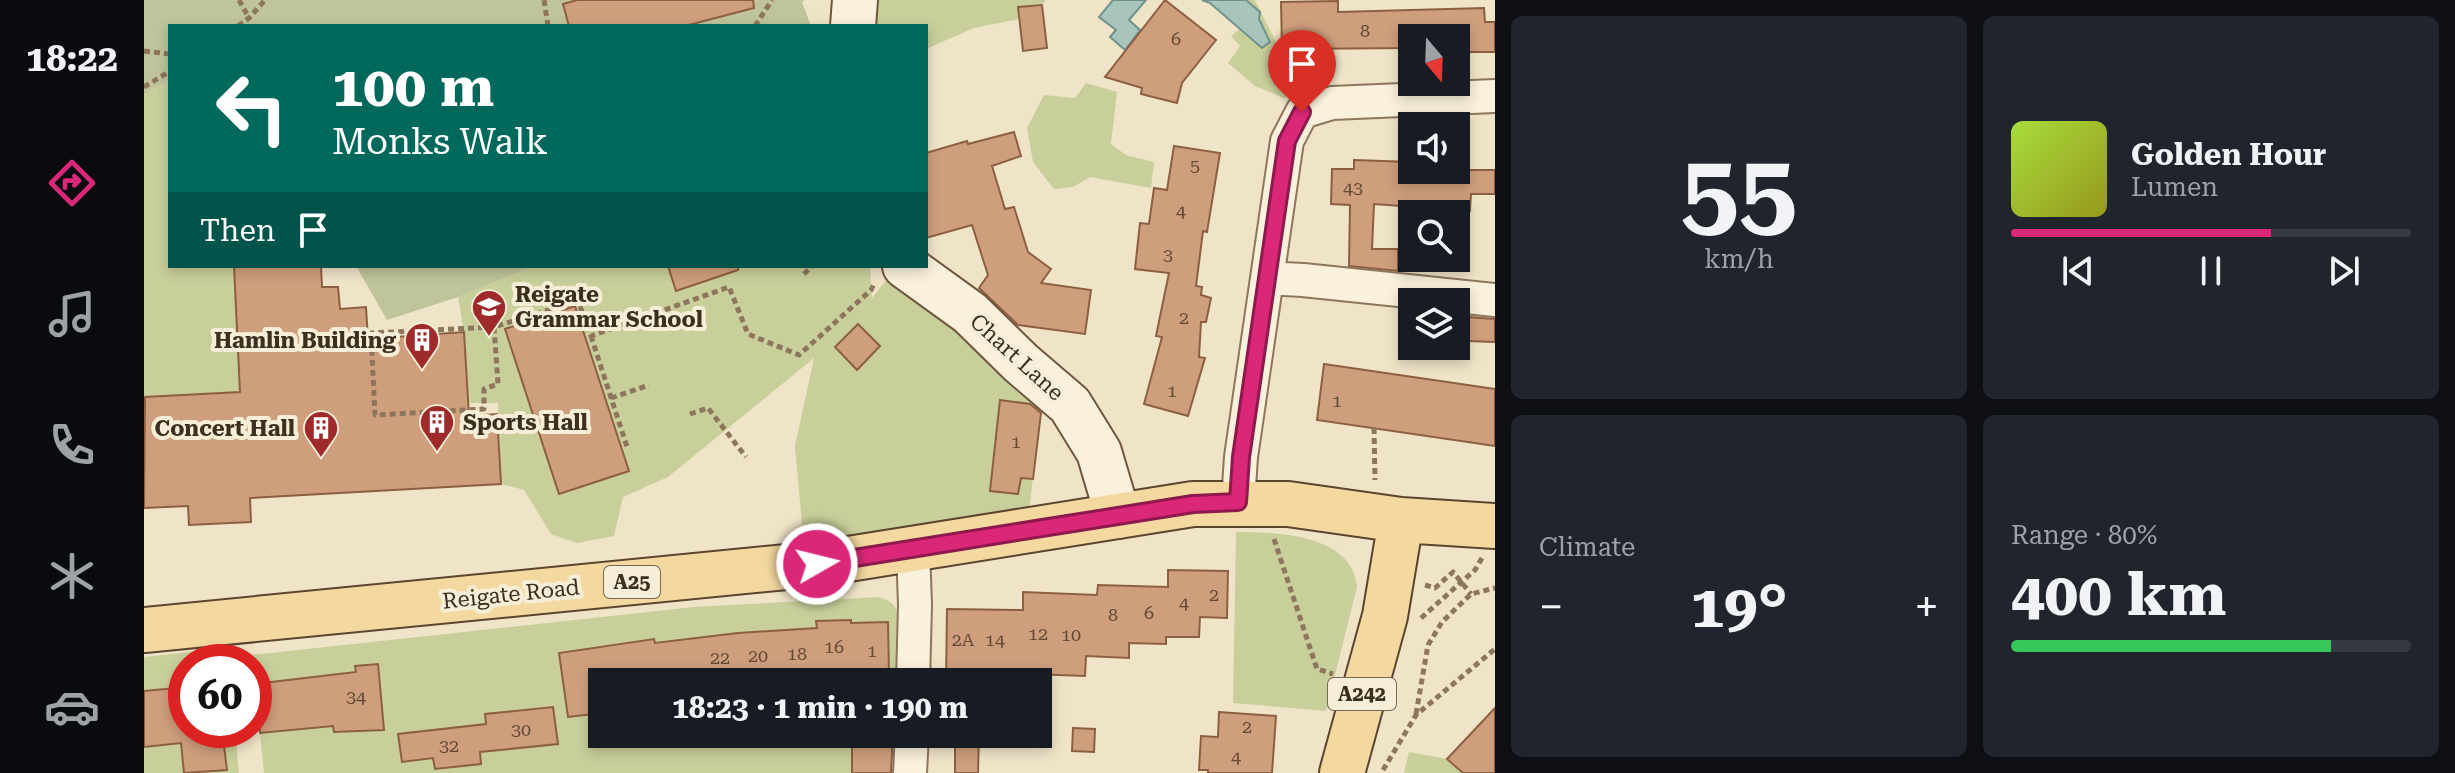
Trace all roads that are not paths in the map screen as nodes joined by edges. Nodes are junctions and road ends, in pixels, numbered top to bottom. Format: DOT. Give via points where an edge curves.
graph roads {
  1 [pos="855,0"];
  2 [pos="853,24"];
  3 [pos="1495,96"];
  4 [pos="891,272"];
  5 [pos="1267,278"];
  6 [pos="1495,300"];
  7 [pos="1238,502"];
  8 [pos="1389,512"];
  9 [pos="1118,516"];
  10 [pos="1491,526"];
  11 [pos="913,549"];
  12 [pos="1385,611"];
  13 [pos="144,630"];
  14 [pos="913,668"];
  15 [pos="911,748"];
  16 [pos="910,773"];
  17 [pos="1342,773"];
  1 -- 2 [label="street"];
  3 -- 5 [label="street" via="1332,103 1302,112 1287,141"];
  4 -- 9 [label="street, Chart Lane" via="970,313 1070,405 1099,452"];
  5 -- 6 [label="street"];
  5 -- 7 [label="street"];
  7 -- 8 [label="main road, Reigate Road / A25"];
  7 -- 9 [label="main road, Reigate Road / A25"];
  8 -- 10 [label="main road, A25"];
  8 -- 12 [label="main road, A242"];
  8 -- 12 [label="main road" via="1371,556"];
  9 -- 11 [label="main road, Reigate Road / A25"];
  11 -- 13 [label="main road, Reigate Road / A25" via="817,564"];
  11 -- 14 [label="street"];
  12 -- 17 [label="main road, A242"];
  15 -- 16 [label="street"];
}
